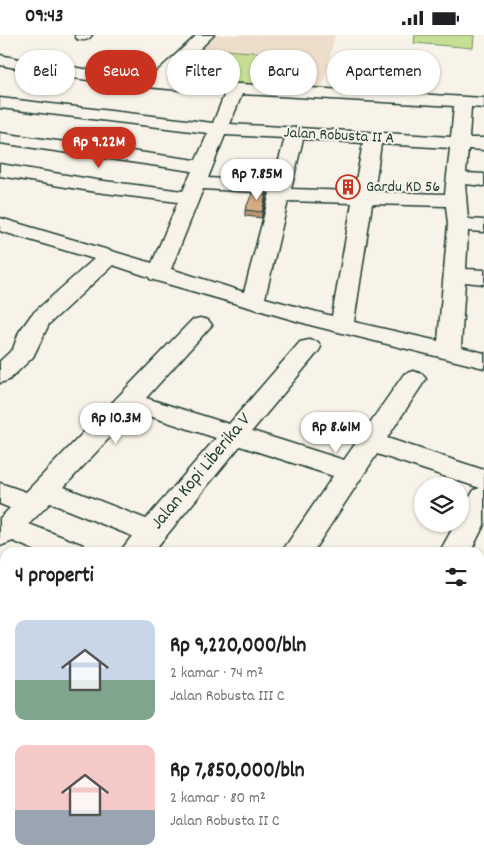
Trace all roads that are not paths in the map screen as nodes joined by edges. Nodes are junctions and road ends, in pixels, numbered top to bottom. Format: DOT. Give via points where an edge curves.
graph roads {
  1 [pos="206,35"];
  2 [pos="0,60"];
  3 [pos="15,63"];
  4 [pos="15,77"];
  5 [pos="9,80"];
  6 [pos="157,81"];
  7 [pos="240,88"];
  8 [pos="233,95"];
  9 [pos="463,102"];
  10 [pos="0,103"];
  11 [pos="484,103"];
  12 [pos="65,111"];
  13 [pos="219,129"];
  14 [pos="295,134"];
  15 [pos="373,139"];
  16 [pos="20,141"];
  17 [pos="459,142"];
  18 [pos="484,144"];
  19 [pos="0,151"];
  20 [pos="124,155"];
  21 [pos="0,170"];
  22 [pos="456,178"];
  23 [pos="484,180"];
  24 [pos="197,183"];
  25 [pos="96,186"];
  26 [pos="280,191"];
  27 [pos="362,196"];
  28 [pos="455,200"];
  29 [pos="0,224"];
  30 [pos="458,224"];
  31 [pos="484,226"];
  32 [pos="23,230"];
  33 [pos="0,245"];
  34 [pos="108,258"];
  35 [pos="158,273"];
  36 [pos="456,275"];
  37 [pos="484,277"];
  38 [pos="253,301"];
  39 [pos="200,325"];
  40 [pos="342,326"];
  41 [pos="309,347"];
  42 [pos="449,350"];
  43 [pos="484,360"];
  44 [pos="0,375"];
  45 [pos="413,379"];
  46 [pos="129,401"];
  47 [pos="233,435"];
  48 [pos="370,442"];
  49 [pos="350,472"];
  50 [pos="484,480"];
  51 [pos="0,493"];
  52 [pos="484,497"];
  53 [pos="38,498"];
  54 [pos="4,531"];
  55 [pos="142,542"];
  56 [pos="53,547"];
  57 [pos="300,547"];
  58 [pos="457,547"];
  1 -- 6 [label="street"];
  2 -- 3 [label="street"];
  4 -- 5 [label="street"];
  7 -- 9 [label="street"];
  8 -- 13 [label="street"];
  9 -- 11 [label="street"];
  9 -- 17 [label="street"];
  10 -- 12 [label="street, Jalan Robusta II A"];
  12 -- 13 [label="street, Jalan Robusta II A"];
  12 -- 16 [label="street"];
  13 -- 14 [label="street, Jalan Robusta II A"];
  13 -- 24 [label="street"];
  14 -- 15 [label="street, Jalan Robusta II A"];
  14 -- 26 [label="street"];
  15 -- 17 [label="street, Jalan Robusta II A"];
  15 -- 27 [label="street"];
  16 -- 19 [label="street"];
  16 -- 20 [label="street"];
  16 -- 21 [label="street"];
  17 -- 18 [label="street, Jalan Robusta II A"];
  17 -- 22 [label="street"];
  20 -- 24 [label="street"];
  20 -- 25 [label="street"];
  21 -- 25 [label="street"];
  22 -- 23 [label="street"];
  22 -- 28 [label="street"];
  24 -- 25 [label="street"];
  24 -- 26 [label="street"];
  24 -- 35 [label="street"];
  26 -- 27 [label="street"];
  26 -- 38 [label="street"];
  27 -- 28 [label="street"];
  27 -- 40 [label="street"];
  28 -- 30 [label="street"];
  29 -- 32 [label="street"];
  30 -- 31 [label="street"];
  30 -- 36 [label="street"];
  32 -- 33 [label="street"];
  32 -- 34 [label="street"];
  34 -- 35 [label="street"];
  34 -- 44 [label="street" via="40,319 24,352"];
  35 -- 38 [label="street"];
  36 -- 37 [label="street"];
  36 -- 42 [label="street"];
  38 -- 40 [label="street"];
  39 -- 46 [label="street"];
  40 -- 42 [label="street"];
  41 -- 47 [label="street, Jalan Kopi Liberika V"];
  42 -- 43 [label="street"];
  45 -- 48 [label="street"];
  46 -- 47 [label="street"];
  46 -- 53 [label="street"];
  47 -- 49 [label="street"];
  47 -- 55 [label="street, Jalan Kopi Liberika V"];
  48 -- 49 [label="street"];
  48 -- 50 [label="street"];
  49 -- 57 [label="street"];
  51 -- 53 [label="street"];
  52 -- 58 [label="street"];
  53 -- 54 [label="street"];
  53 -- 55 [label="street"];
  54 -- 56 [label="street"];
}
